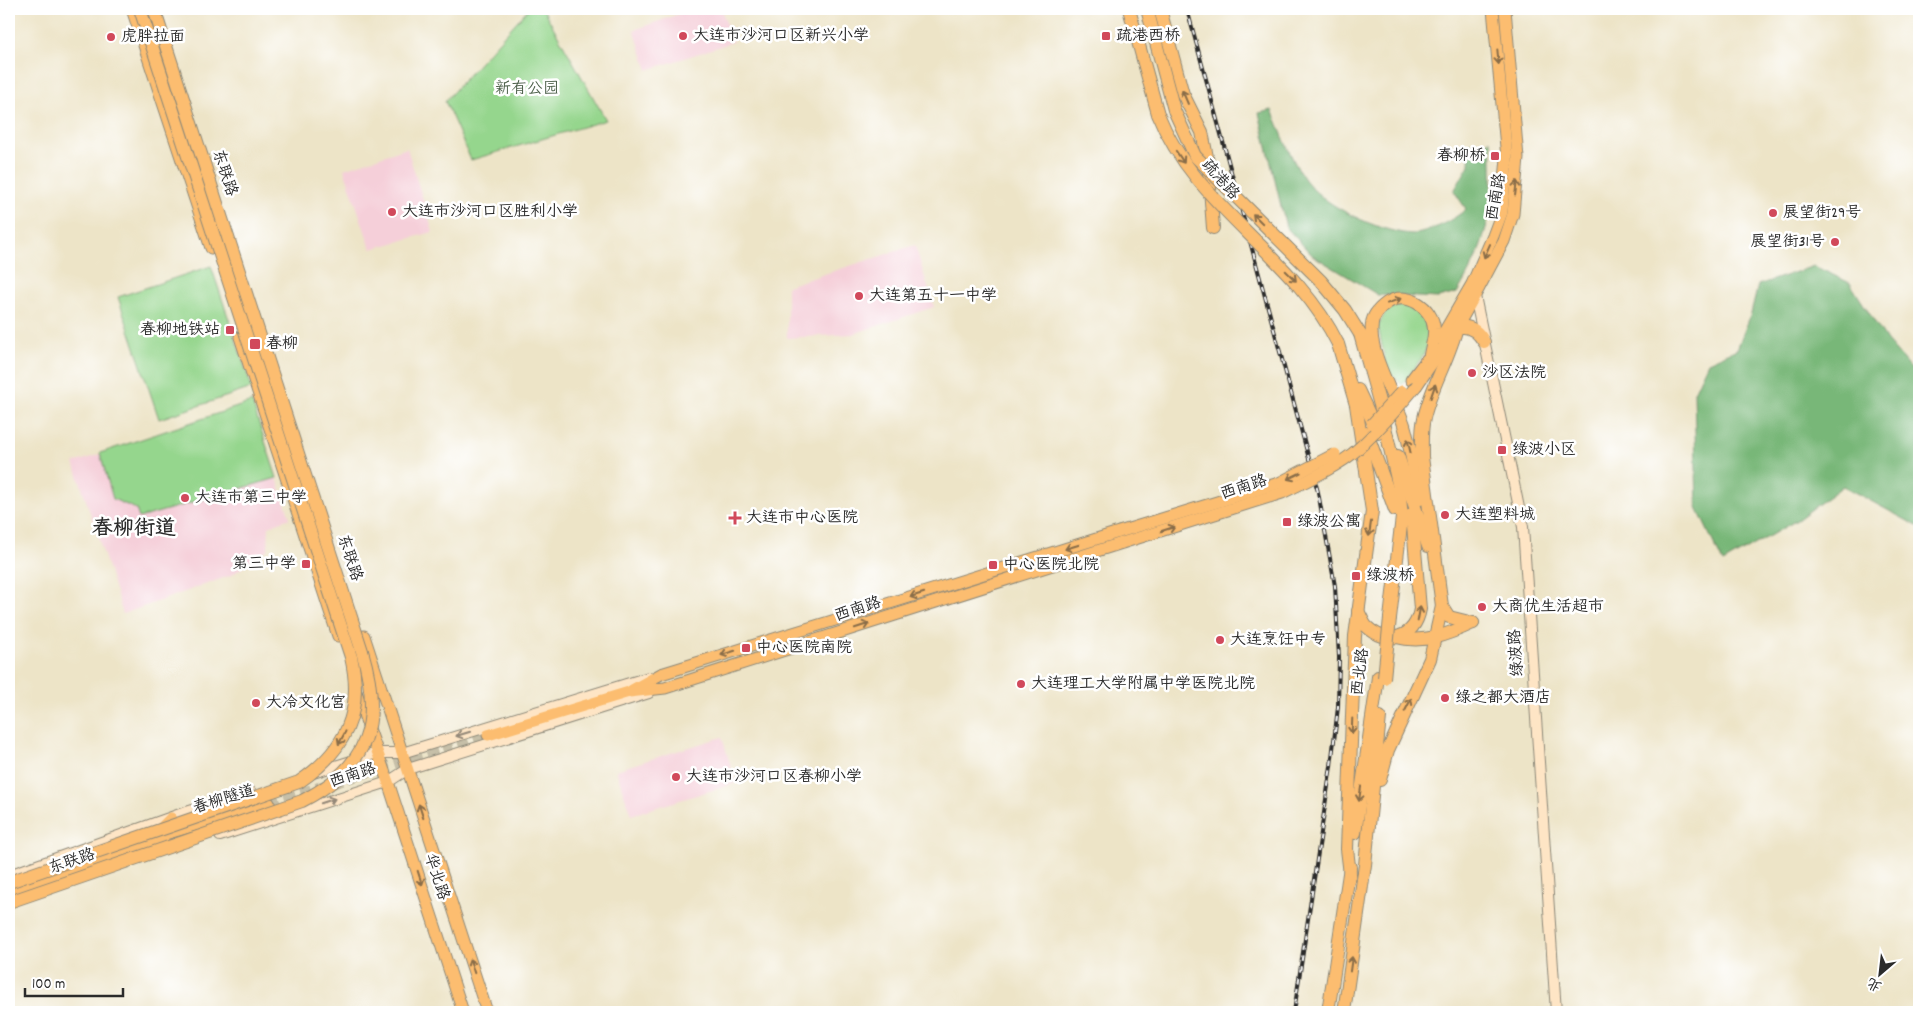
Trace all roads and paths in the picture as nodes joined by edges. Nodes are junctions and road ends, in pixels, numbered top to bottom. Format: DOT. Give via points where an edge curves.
graph roads {
  1 [pos="132,9"];
  2 [pos="140,9"];
  3 [pos="154,9"];
  4 [pos="160,9"];
  5 [pos="1129,9"];
  6 [pos="1147,9"];
  7 [pos="1160,9"];
  8 [pos="1493,9"];
  9 [pos="1507,9"];
  10 [pos="1213,228"];
  11 [pos="1475,296"];
  12 [pos="1457,327"];
  13 [pos="1360,334"];
  14 [pos="1484,342"];
  15 [pos="1338,344"];
  16 [pos="1430,355"];
  17 [pos="1414,382"];
  18 [pos="1356,405"];
  19 [pos="1413,498"];
  20 [pos="1395,510"];
  21 [pos="1120,538"];
  22 [pos="1428,546"];
  23 [pos="1438,577"];
  24 [pos="1442,606"];
  25 [pos="1358,611"];
  26 [pos="1387,618"];
  27 [pos="1436,637"];
  28 [pos="1396,638"];
  29 [pos="661,674"];
  30 [pos="1381,677"];
  31 [pos="665,688"];
  32 [pos="629,692"];
  33 [pos="488,735"];
  34 [pos="402,753"];
  35 [pos="377,754"];
  36 [pos="408,769"];
  37 [pos="388,782"];
  38 [pos="269,803"];
  39 [pos="171,818"];
  40 [pos="153,841"];
  41 [pos="181,848"];
  42 [pos="56,858"];
  43 [pos="80,863"];
  44 [pos="134,865"];
  45 [pos="1364,870"];
  46 [pos="1350,874"];
  47 [pos="9,875"];
  48 [pos="9,882"];
  49 [pos="9,888"];
  50 [pos="9,895"];
  51 [pos="9,902"];
  52 [pos="9,909"];
  53 [pos="463,1012"];
  54 [pos="487,1012"];
  55 [pos="1328,1012"];
  56 [pos="1344,1012"];
  57 [pos="1556,1012"];
  1 -- 35 [label="main road, 华北路"];
  2 -- 48 [label="highway, 东联路, one-way, bridge" via="351,657 357,690 340,742 326,761 299,782"];
  3 -- 51 [label="highway, 东联路, bridge" via="364,660 372,690 370,720 362,746 346,770 326,788 302,801"];
  4 -- 34 [label="main road, 华北路"];
  5 -- 15 [label="highway, 疏港路, one-way, bridge" via="1168,140 1189,170 1230,216 1302,287 1328,322"];
  13 -- 6 [label="highway, one-way, bridge" via="1321,281 1195,156 1174,110"];
  10 -- 7 [label="highway, one-way" via="1208,162 1202,132 1183,94"];
  8 -- 16 [label="main road, 西南路, one-way" via="1507,158 1502,212 1472,284"];
  11 -- 9 [label="main road, 西南路, one-way" via="1504,241 1513,214 1519,168"];
  11 -- 12 [label="main road, 西南路"];
  11 -- 14 [label="main road, 绿波路"];
  12 -- 14 [label="highway" via="1474,330"];
  12 -- 17 [label="main road, 西南路"];
  23 -- 12 [label="highway, one-way" via="1422,438 1428,406"];
  13 -- 19 [label="highway"];
  13 -- 26 [label="highway, 西北路" via="1380,405 1399,488 1402,517"];
  14 -- 57 [label="main road, 绿波路" via="1523,527"];
  15 -- 18 [label="highway"];
  15 -- 20 [label="highway, 西北路" via="1380,439"];
  16 -- 17 [label="main road, 西南路"];
  22 -- 16 [label="highway, one-way" via="1404,424 1373,341 1372,323 1378,310 1392,300 1405,298 1420,303 1430,315 1434,329"];
  17 -- 21 [label="main road, 西南路, bridge" via="1394,413 1358,450 1306,482 1282,492"];
  18 -- 20 [label="highway"];
  18 -- 25 [label="highway, one-way" via="1372,511"];
  19 -- 22 [label="highway"];
  28 -- 19 [label="highway, one-way" via="1417,623 1420,609"];
  20 -- 26 [label="highway, 西北路"];
  21 -- 29 [label="main road, 西南路, one-way"];
  31 -- 21 [label="main road, 西南路, one-way"];
  22 -- 23 [label="highway"];
  23 -- 24 [label="highway"];
  24 -- 27 [label="highway"];
  24 -- 27 [label="highway" via="1448,617 1473,623"];
  25 -- 28 [label="highway" via="1366,625"];
  25 -- 46 [label="highway, one-way" via="1347,849"];
  26 -- 30 [label="highway, 西北路"];
  27 -- 28 [label="highway" via="1416,641"];
  45 -- 27 [label="highway, one-way" via="1388,750 1420,683"];
  29 -- 32 [label="main road, 西南路"];
  29 -- 34 [label="main road, 西南路, one-way"];
  30 -- 45 [label="highway, 西北路"];
  30 -- 46 [label="highway, 西北路, one-way"];
  31 -- 32 [label="main road, 西南路"];
  31 -- 36 [label="main road, 西南路"];
  32 -- 33 [label="main road, 西南路"];
  34 -- 35 [label="main road, 西南路"];
  34 -- 36 [label="main road, 华北路"];
  35 -- 37 [label="main road, 华北路"];
  35 -- 39 [label="main road, 西南路"];
  36 -- 37 [label="main road, 西南路"];
  54 -- 36 [label="main road, 华北路, one-way"];
  41 -- 37 [label="main road, 西南路, one-way"];
  37 -- 53 [label="main road, 华北路, one-way"];
  38 -- 40 [label="main road, 春柳隧道"];
  39 -- 40 [label="main road"];
  39 -- 42 [label="main road, 西南路"];
  40 -- 41 [label="main road"];
  40 -- 43 [label="main road"];
  40 -- 44 [label="main road"];
  40 -- 50 [label="main road"];
  41 -- 44 [label="main road, 西南路"];
  42 -- 43 [label="main road"];
  42 -- 47 [label="main road, 西南路"];
  43 -- 49 [label="main road"];
  44 -- 52 [label="main road, 西南路"];
  56 -- 45 [label="highway, 西北路, one-way"];
  46 -- 55 [label="highway, 西北路"];
}
